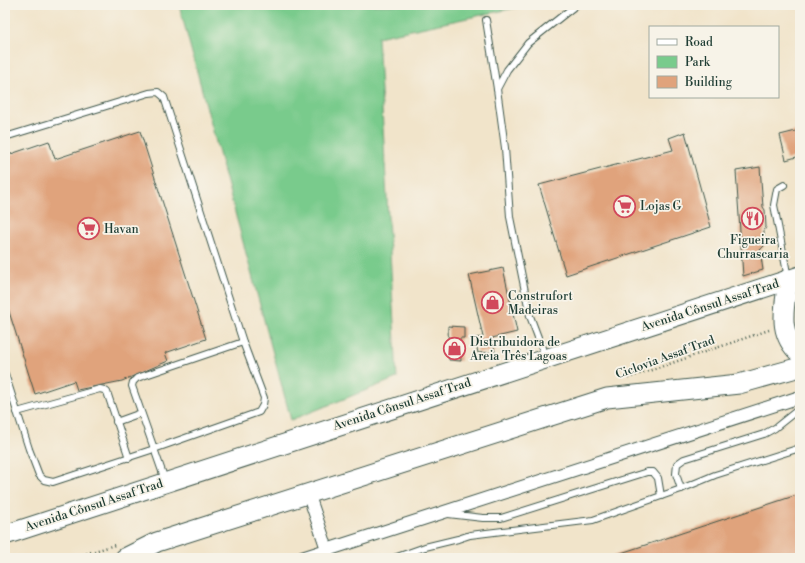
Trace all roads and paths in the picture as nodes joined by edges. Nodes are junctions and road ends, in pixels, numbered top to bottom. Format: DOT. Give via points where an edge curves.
graph roads {
  1 [pos="576,5"];
  2 [pos="486,20"];
  3 [pos="497,89"];
  4 [pos="5,137"];
  5 [pos="784,185"];
  6 [pos="794,278"];
  7 [pos="736,341"];
  8 [pos="243,342"];
  9 [pos="800,354"];
  10 [pos="546,357"];
  11 [pos="800,367"];
  12 [pos="5,374"];
  13 [pos="623,380"];
  14 [pos="800,397"];
  15 [pos="800,408"];
  16 [pos="17,412"];
  17 [pos="141,413"];
  18 [pos="116,422"];
  19 [pos="800,448"];
  20 [pos="154,449"];
  21 [pos="129,458"];
  22 [pos="165,482"];
  23 [pos="682,489"];
  24 [pos="308,493"];
  25 [pos="661,496"];
  26 [pos="441,513"];
  27 [pos="5,535"];
  28 [pos="329,554"];
  29 [pos="125,558"];
  30 [pos="302,558"];
  31 [pos="394,558"];
  1 -- 3 [label="lane" via="528,43 507,70"];
  2 -- 3 [label="lane"];
  3 -- 10 [label="lane" via="510,217 530,316"];
  4 -- 8 [label="lane" via="149,93 158,92 164,97"];
  5 -- 6 [label="lane" via="777,189 774,205"];
  6 -- 9 [label="main road" via="783,313 783,325 789,342"];
  6 -- 10 [label="main road, Avenida Cônsul Assaf Trad"];
  7 -- 13 [label="path, Ciclovia Assaf Trad"];
  8 -- 17 [label="lane" via="137,378 132,386"];
  8 -- 20 [label="lane" via="264,398 258,412"];
  10 -- 22 [label="main road, Avenida Cônsul Assaf Trad"];
  11 -- 24 [label="main road" via="739,384 607,398"];
  12 -- 16 [label="lane"];
  14 -- 26 [label="street"];
  15 -- 23 [label="lane" via="764,434 684,459 677,464 676,474"];
  16 -- 18 [label="lane" via="100,389 106,392"];
  16 -- 21 [label="lane" via="39,475 44,480 53,482"];
  17 -- 18 [label="lane"];
  17 -- 20 [label="lane"];
  18 -- 21 [label="lane"];
  19 -- 23 [label="lane" via="715,475"];
  20 -- 21 [label="lane"];
  20 -- 22 [label="lane"];
  22 -- 27 [label="main road, Avenida Cônsul Assaf Trad"];
  23 -- 25 [label="lane"];
  24 -- 28 [label="street"];
  24 -- 29 [label="main road" via="157,542"];
  25 -- 26 [label="lane" via="658,478 653,472 647,472 501,518"];
  25 -- 31 [label="lane" via="593,520 470,535"];
  26 -- 28 [label="street"];
  28 -- 30 [label="street"];
}
